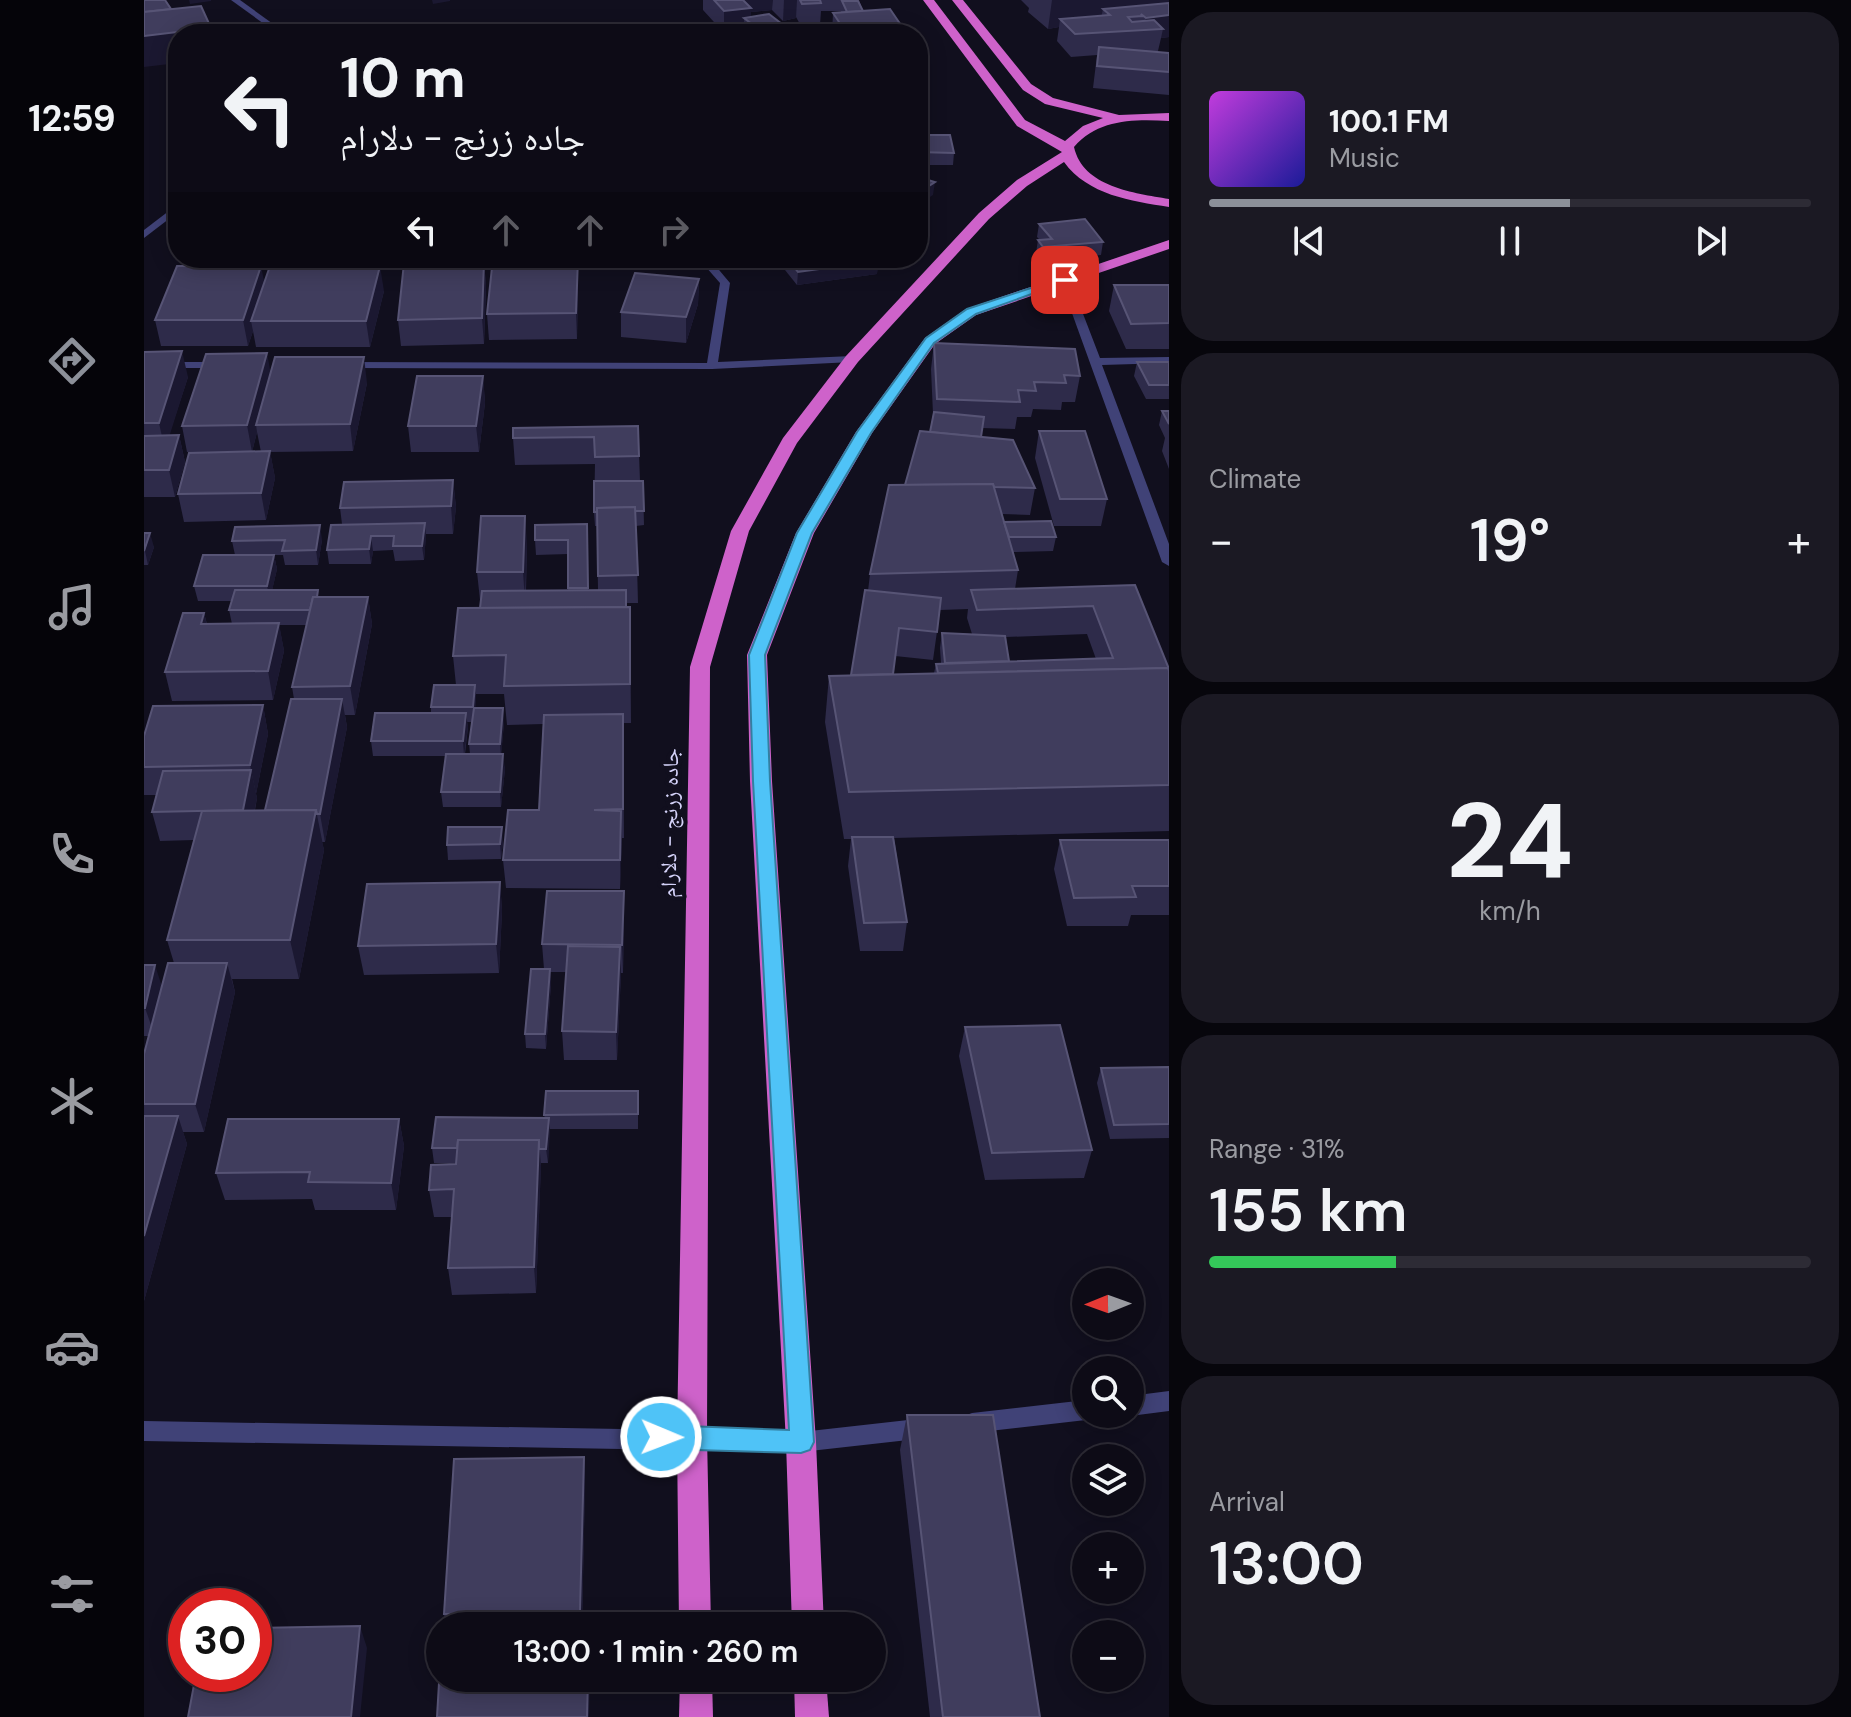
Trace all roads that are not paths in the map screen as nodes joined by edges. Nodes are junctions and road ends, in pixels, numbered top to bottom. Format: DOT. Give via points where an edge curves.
graph roads {
  1 [pos="235,0"];
  2 [pos="928,0"];
  3 [pos="957,0"];
  4 [pos="269,24"];
  5 [pos="1169,117"];
  6 [pos="1119,118"];
  7 [pos="1067,150"];
  8 [pos="1169,203"];
  9 [pos="168,215"];
  10 [pos="144,235"];
  11 [pos="1169,244"];
  12 [pos="712,268"];
  13 [pos="1065,280"];
  14 [pos="852,359"];
  15 [pos="1169,360"];
  16 [pos="1094,362"];
  17 [pos="144,365"];
  18 [pos="239,365"];
  19 [pos="333,365"];
  20 [pos="712,366"];
  21 [pos="1169,562"];
  22 [pos="1169,1401"];
  23 [pos="1144,1404"];
  24 [pos="1072,1412"];
  25 [pos="144,1431"];
  26 [pos="692,1437"];
  27 [pos="801,1442"];
  28 [pos="695,1612"];
  29 [pos="807,1612"];
  30 [pos="696,1692"];
  31 [pos="811,1692"];
  32 [pos="696,1717"];
  33 [pos="812,1717"];
  1 -- 4 [label="street"];
  2 -- 7 [label="highway" via="1015,117"];
  3 -- 6 [label="highway" via="1027,87 1060,104"];
  5 -- 6 [label="highway"];
  6 -- 7 [label="highway, جاده زرنج - دلارام" via="1076,135"];
  7 -- 8 [label="highway" via="1073,167 1090,180"];
  7 -- 14 [label="highway, جاده زرنج - دلارام" via="984,216"];
  9 -- 10 [label="street"];
  11 -- 13 [label="highway"];
  12 -- 20 [label="street" via="725,283"];
  13 -- 16 [label="street"];
  13 -- 27 [label="highway" via="971,312 930,341 864,432 805,533 757,655"];
  14 -- 20 [label="street"];
  14 -- 26 [label="highway, جاده زرنج - دلارام" via="789,442 740,531 700,667"];
  15 -- 16 [label="street"];
  16 -- 21 [label="street"];
  17 -- 18 [label="street"];
  19 -- 20 [label="street"];
  22 -- 23 [label="street"];
  24 -- 27 [label="street"];
  25 -- 26 [label="street"];
  26 -- 27 [label="street"];
  26 -- 28 [label="highway, جاده زرنج - دلارام"];
  27 -- 29 [label="highway"];
  30 -- 32 [label="highway"];
  31 -- 33 [label="highway"];
}
